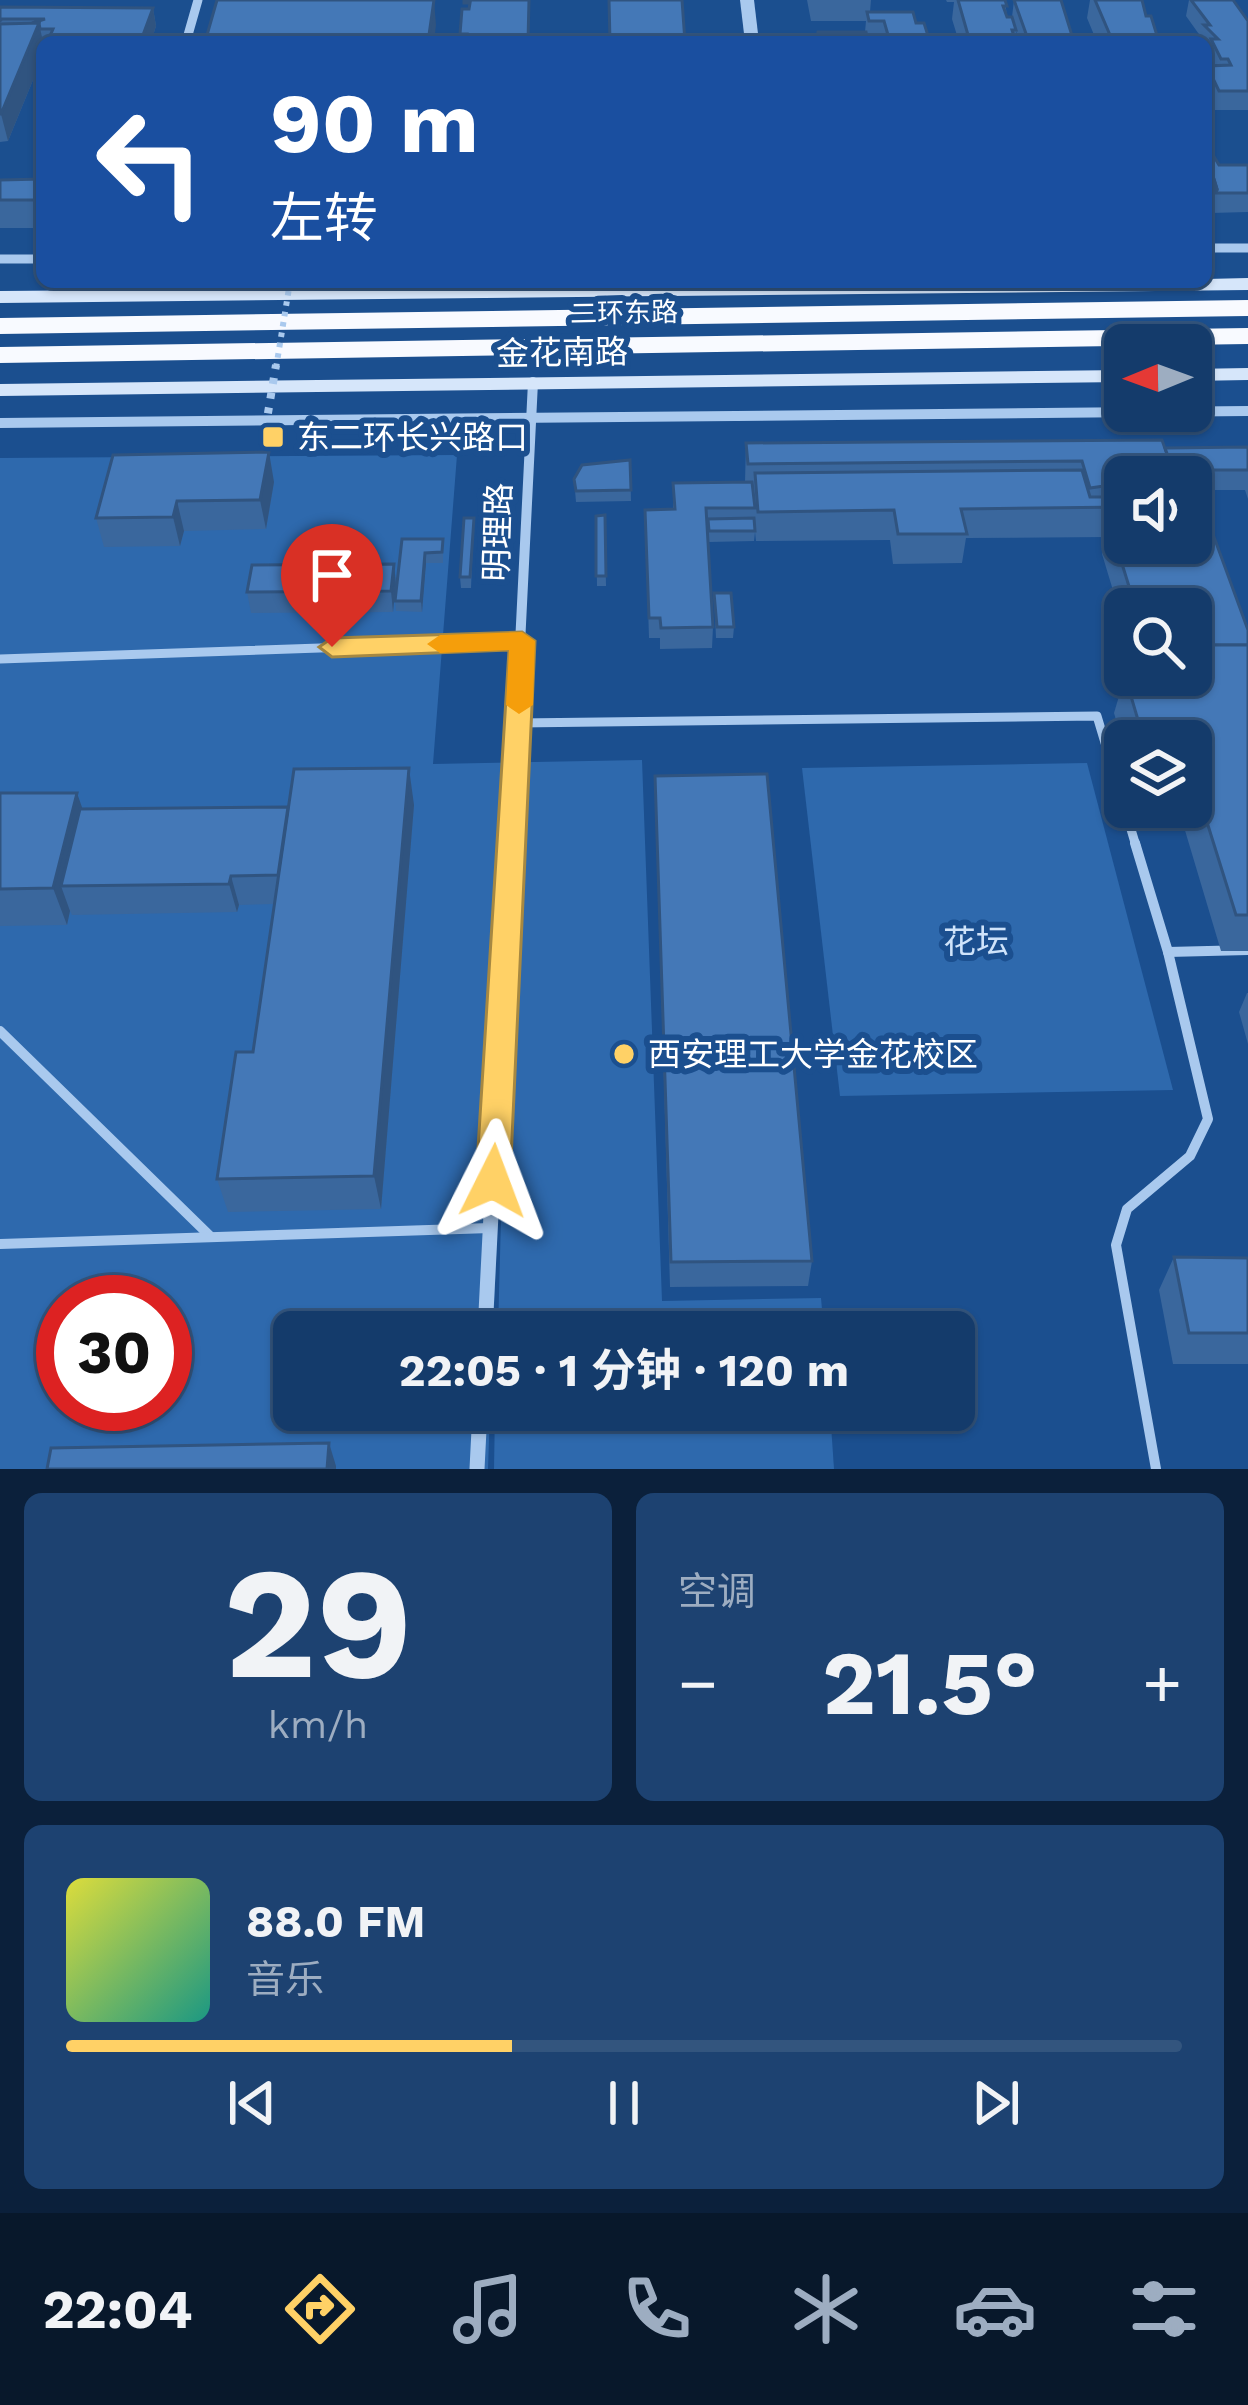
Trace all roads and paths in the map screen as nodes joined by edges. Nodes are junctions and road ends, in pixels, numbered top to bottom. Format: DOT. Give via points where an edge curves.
graph roads {
  1 [pos="198,0"];
  2 [pos="746,0"];
  3 [pos="188,36"];
  4 [pos="751,36"];
  5 [pos="1212,248"];
  6 [pos="1248,248"];
  7 [pos="0,259"];
  8 [pos="36,259"];
  9 [pos="1212,284"];
  10 [pos="1248,284"];
  11 [pos="289,288"];
  12 [pos="864,288"];
  13 [pos="0,297"];
  14 [pos="1248,308"];
  15 [pos="0,326"];
  16 [pos="585,331"];
  17 [pos="1248,336"];
  18 [pos="0,355"];
  19 [pos="1248,374"];
  20 [pos="1212,375"];
  21 [pos="1104,376"];
  22 [pos="533,382"];
  23 [pos="0,390"];
  24 [pos="1248,411"];
  25 [pos="532,418"];
  26 [pos="0,423"];
  27 [pos="263,443"];
  28 [pos="522,641"];
  29 [pos="0,659"];
  30 [pos="518,723"];
  31 [pos="1248,950"];
  32 [pos="1168,952"];
  33 [pos="0,1031"];
  34 [pos="490,1228"];
  35 [pos="211,1237"];
  36 [pos="0,1244"];
  37 [pos="486,1311"];
  38 [pos="479,1431"];
  39 [pos="477,1469"];
  40 [pos="1156,1469"];
  1 -- 3 [label="street"];
  2 -- 4 [label="street"];
  5 -- 6 [label="street"];
  7 -- 8 [label="street"];
  9 -- 10 [label="main road, 金花南路"];
  11 -- 27 [label="path, bridge"];
  12 -- 13 [label="main road, 金花南路"];
  14 -- 16 [label="highway, 二环东路"];
  15 -- 16 [label="highway, 二环东路"];
  16 -- 17 [label="highway, 二环东路"];
  16 -- 18 [label="highway, 二环东路"];
  19 -- 20 [label="main road"];
  21 -- 22 [label="main road, 金花南路"];
  22 -- 23 [label="main road, 金花南路"];
  22 -- 25 [label="street, 明理路"];
  24 -- 25 [label="street"];
  25 -- 26 [label="street"];
  25 -- 28 [label="street, 明理路"];
  28 -- 29 [label="lane"];
  28 -- 30 [label="street, 明理路"];
  30 -- 32 [label="lane" via="1096,716"];
  30 -- 34 [label="street, 明理路"];
  31 -- 32 [label="lane"];
  32 -- 40 [label="lane" via="1208,1119 1190,1156 1127,1209 1116,1245"];
  33 -- 35 [label="lane"];
  34 -- 35 [label="lane"];
  34 -- 37 [label="street, 明理路"];
  35 -- 36 [label="lane"];
  38 -- 39 [label="street"];
}
